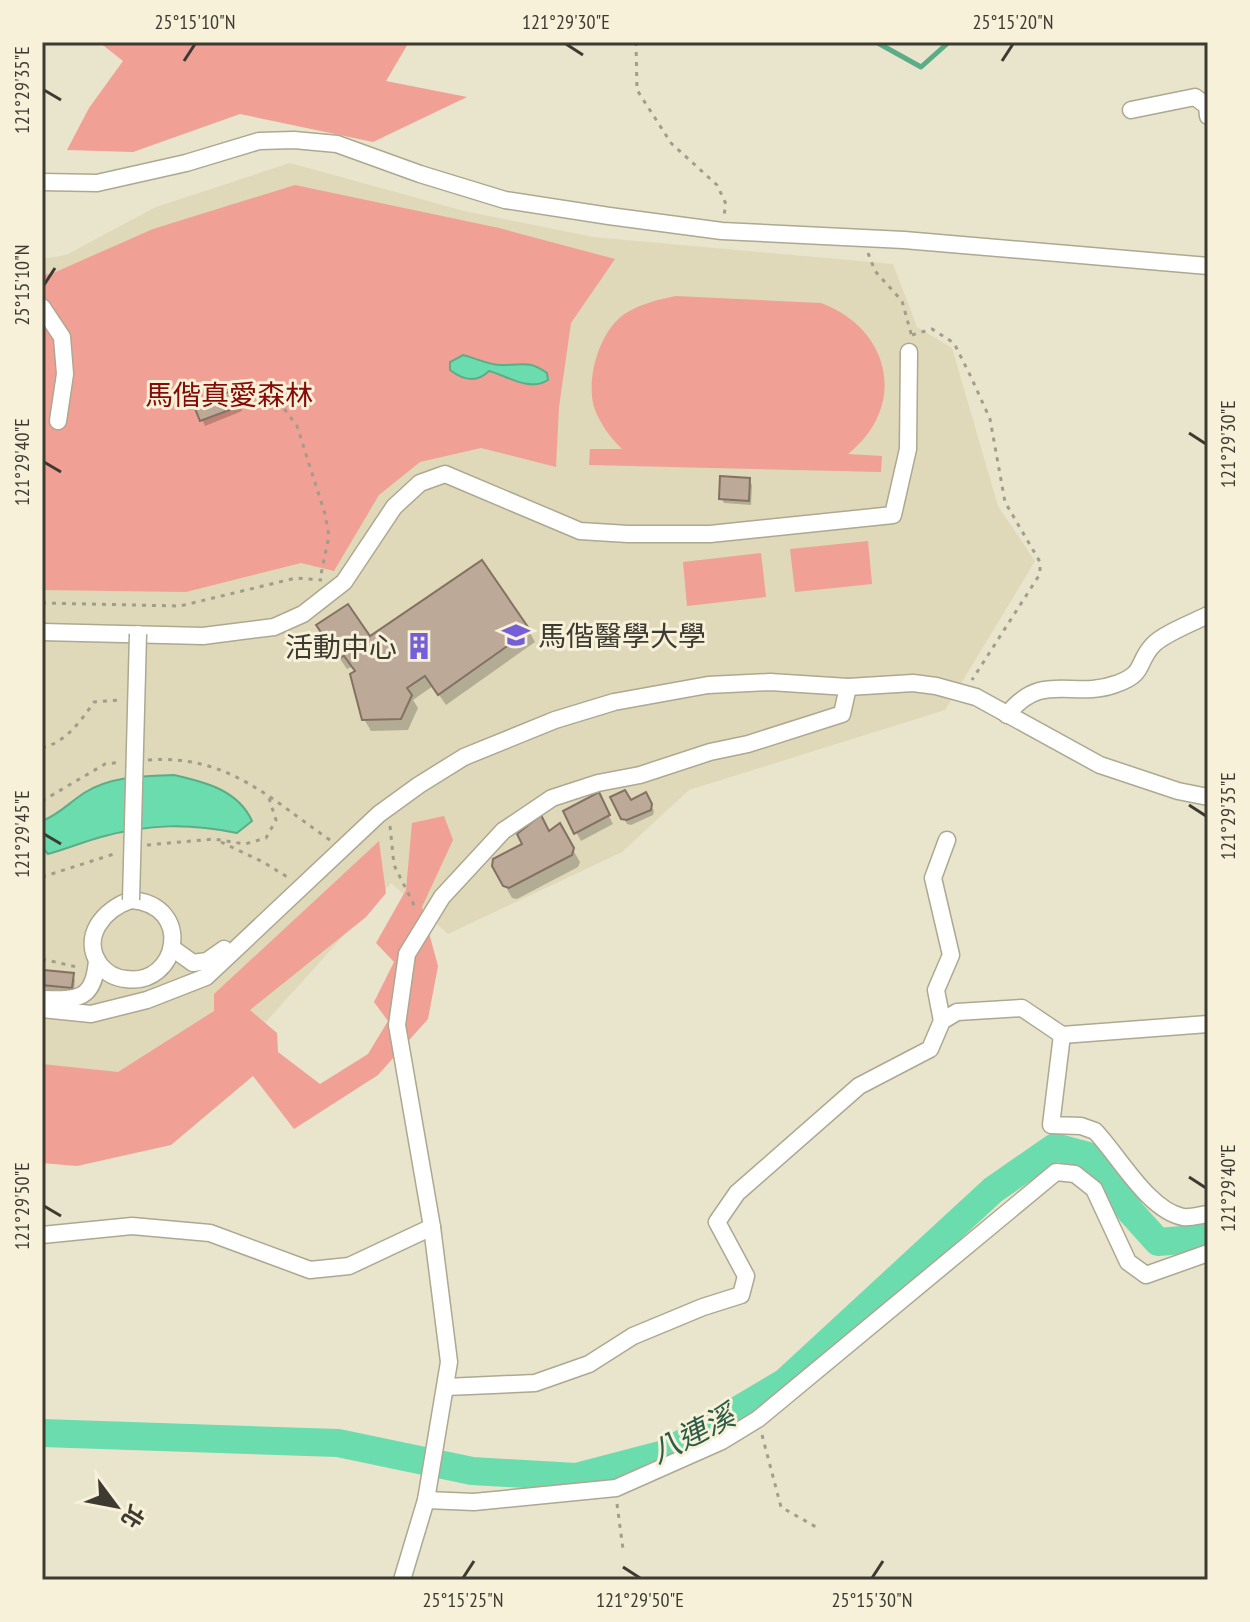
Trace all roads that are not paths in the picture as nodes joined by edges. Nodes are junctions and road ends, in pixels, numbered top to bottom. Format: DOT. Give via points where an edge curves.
graph roads {
  1 [pos="1131,110"];
  2 [pos="1208,116"];
  3 [pos="42,182"];
  4 [pos="1208,266"];
  5 [pos="42,307"];
  6 [pos="911,344"];
  7 [pos="58,421"];
  8 [pos="1208,615"];
  9 [pos="42,632"];
  10 [pos="138,634"];
  11 [pos="848,687"];
  12 [pos="1007,715"];
  13 [pos="1208,797"];
  14 [pos="947,840"];
  15 [pos="131,900"];
  16 [pos="247,938"];
  17 [pos="172,948"];
  18 [pos="96,966"];
  19 [pos="139,981"];
  20 [pos="42,999"];
  21 [pos="147,1000"];
  22 [pos="42,1009"];
  23 [pos="942,1021"];
  24 [pos="1208,1024"];
  25 [pos="1062,1035"];
  26 [pos="1208,1214"];
  27 [pos="432,1227"];
  28 [pos="42,1235"];
  29 [pos="1208,1253"];
  30 [pos="446,1387"];
  31 [pos="426,1500"];
  32 [pos="402,1580"];
  1 -- 2 [label="lane" via="1195,97 1207,106"];
  3 -- 4 [label="lane" via="97,183 259,141 294,140 337,144 505,200 722,231"];
  5 -- 7 [label="lane" via="62,337 65,374"];
  6 -- 10 [label="lane" via="908,449 893,515 710,534 580,531 445,474 420,483 394,507 344,582 303,614 274,627 203,636"];
  8 -- 12 [label="lane" via="1153,644 1136,675 1113,686 1036,691 1019,699"];
  9 -- 10 [label="lane"];
  10 -- 15 [label="lane, bridge"];
  11 -- 12 [label="lane" via="936,686 976,697"];
  11 -- 16 [label="lane" via="708,685 614,702 464,757 390,806"];
  11 -- 27 [label="lane" via="842,714 552,798 503,831 442,897 407,954 397,1025"];
  12 -- 13 [label="lane" via="1100,765"];
  14 -- 23 [label="lane" via="933,878 951,955 936,990"];
  15 -- 17 [label="lane" via="159,908 169,920"];
  15 -- 18 [label="lane" via="117,905 95,928 91,943"];
  16 -- 17 [label="lane" via="207,961 193,963"];
  16 -- 21 [label="lane" via="206,977"];
  17 -- 19 [label="lane" via="155,974"];
  18 -- 19 [label="lane"];
  18 -- 20 [label="lane" via="89,992 80,998"];
  19 -- 21 [label="lane"];
  21 -- 22 [label="lane" via="91,1014"];
  23 -- 25 [label="lane" via="957,1012 1022,1008"];
  23 -- 30 [label="lane" via="930,1049 859,1086 737,1193 717,1222 746,1276 741,1295 661,1324 589,1364 535,1383"];
  24 -- 25 [label="lane"];
  25 -- 26 [label="lane" via="1051,1125 1095,1131 1155,1203 1173,1214"];
  27 -- 28 [label="lane" via="349,1266 310,1270 210,1233 132,1226"];
  27 -- 30 [label="lane" via="449,1362"];
  29 -- 31 [label="lane" via="1146,1275 1128,1262 1094,1189 1075,1174 1056,1172 758,1419 722,1441 616,1488 474,1502"];
  30 -- 31 [label="lane"];
  31 -- 32 [label="lane"];
}
